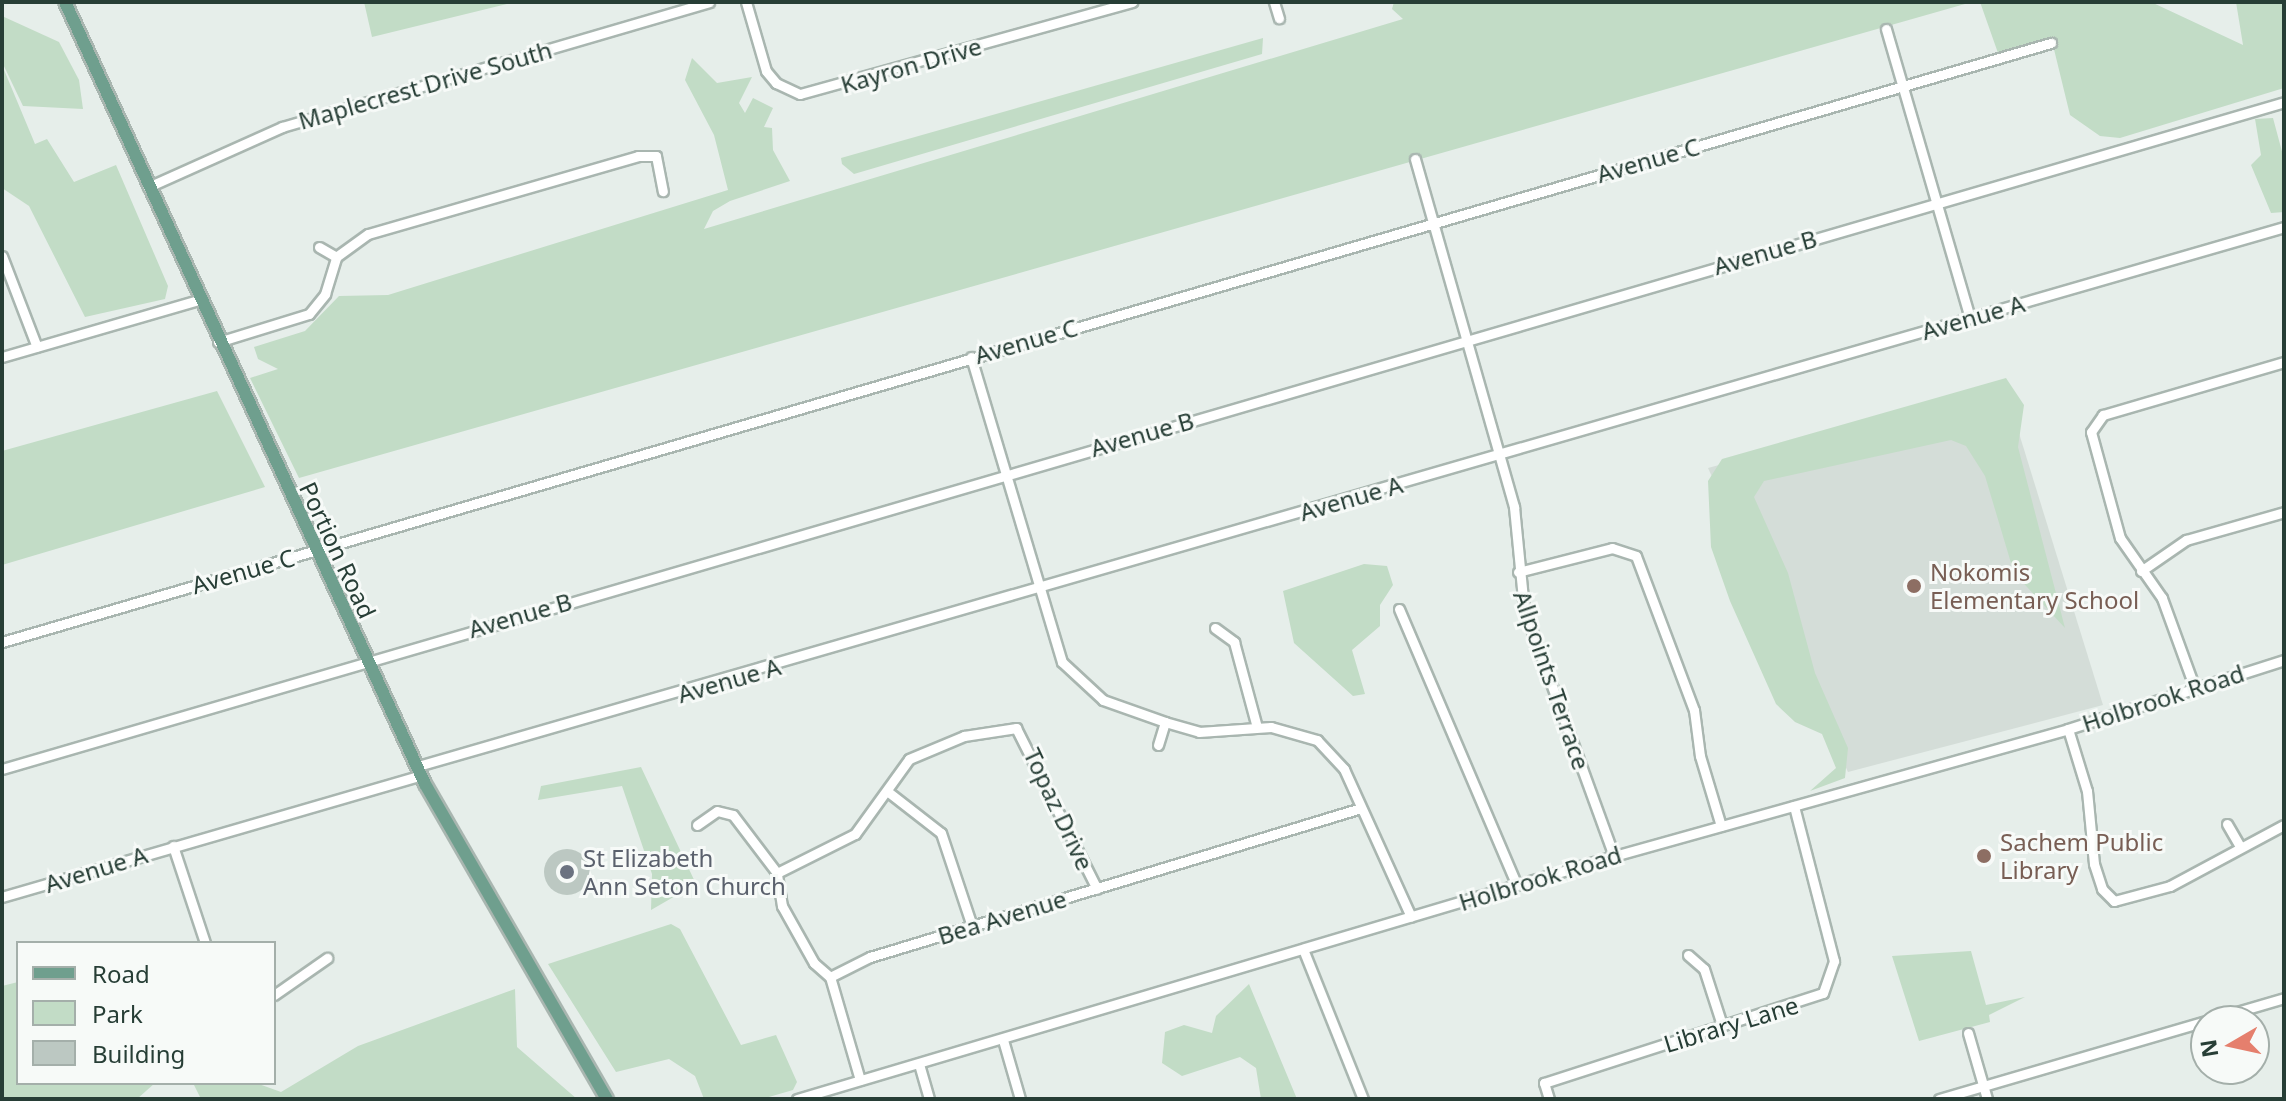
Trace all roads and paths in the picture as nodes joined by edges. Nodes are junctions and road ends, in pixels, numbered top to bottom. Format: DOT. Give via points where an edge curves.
graph roads {
  1 [pos="65,2"];
  2 [pos="709,2"];
  3 [pos="746,2"];
  4 [pos="1132,2"];
  5 [pos="1274,2"];
  6 [pos="682,6"];
  7 [pos="1279,18"];
  8 [pos="1886,29"];
  9 [pos="2051,43"];
  10 [pos="1904,85"];
  11 [pos="2284,102"];
  12 [pos="1415,159"];
  13 [pos="148,187"];
  14 [pos="663,191"];
  15 [pos="1936,202"];
  16 [pos="1433,224"];
  17 [pos="2284,227"];
  18 [pos="319,247"];
  19 [pos="2,256"];
  20 [pos="336,257"];
  21 [pos="198,300"];
  22 [pos="1970,318"];
  23 [pos="1466,339"];
  24 [pos="218,342"];
  25 [pos="37,347"];
  26 [pos="2,357"];
  27 [pos="971,357"];
  28 [pos="2284,362"];
  29 [pos="1500,454"];
  30 [pos="1004,474"];
  31 [pos="2284,512"];
  32 [pos="312,550"];
  33 [pos="2141,571"];
  34 [pos="1518,572"];
  35 [pos="1039,591"];
  36 [pos="1399,609"];
  37 [pos="1215,628"];
  38 [pos="2,642"];
  39 [pos="367,660"];
  40 [pos="2284,660"];
  41 [pos="2194,686"];
  42 [pos="1165,722"];
  43 [pos="1257,727"];
  44 [pos="2068,729"];
  45 [pos="1158,745"];
  46 [pos="2,769"];
  47 [pos="419,770"];
  48 [pos="887,791"];
  49 [pos="1794,806"];
  50 [pos="1361,808"];
  51 [pos="2227,824"];
  52 [pos="697,825"];
  53 [pos="2284,825"];
  54 [pos="1721,826"];
  55 [pos="2239,845"];
  56 [pos="173,846"];
  57 [pos="1614,856"];
  58 [pos="777,873"];
  59 [pos="1517,885"];
  60 [pos="1097,889"];
  61 [pos="2,897"];
  62 [pos="1411,917"];
  63 [pos="972,926"];
  64 [pos="204,941"];
  65 [pos="1303,949"];
  66 [pos="1688,955"];
  67 [pos="327,958"];
  68 [pos="830,977"];
  69 [pos="276,994"];
  70 [pos="2284,998"];
  71 [pos="1722,1025"];
  72 [pos="1968,1033"];
  73 [pos="1003,1040"];
  74 [pos="919,1064"];
  75 [pos="860,1080"];
  76 [pos="1983,1086"];
  77 [pos="607,1099"];
  78 [pos="797,1099"];
  79 [pos="929,1099"];
  80 [pos="1020,1099"];
  81 [pos="1363,1099"];
  82 [pos="1549,1099"];
  83 [pos="1939,1099"];
  84 [pos="1987,1099"];
  1 -- 13 [label="main road, Portion Road"];
  2 -- 6 [label="street, Maplecrest Drive South"];
  3 -- 4 [label="street, Kayron Drive" via="766,71 776,83 800,94"];
  5 -- 7 [label="street"];
  6 -- 13 [label="street, Maplecrest Drive South" via="282,127"];
  8 -- 10 [label="street"];
  9 -- 10 [label="street, Avenue C"];
  10 -- 15 [label="street"];
  10 -- 16 [label="street, Avenue C"];
  11 -- 15 [label="street, Avenue B"];
  12 -- 16 [label="street, Allpoints Terrace"];
  13 -- 21 [label="main road, Portion Road"];
  14 -- 20 [label="street" via="656,156 638,156 368,234"];
  15 -- 22 [label="street"];
  15 -- 23 [label="street, Avenue B"];
  16 -- 23 [label="street, Allpoints Terrace"];
  16 -- 27 [label="street, Avenue C"];
  17 -- 22 [label="street, Avenue A"];
  18 -- 20 [label="street"];
  19 -- 25 [label="street"];
  20 -- 24 [label="street" via="325,294 309,314"];
  21 -- 24 [label="main road, Portion Road"];
  21 -- 25 [label="street"];
  22 -- 29 [label="street, Avenue A"];
  23 -- 29 [label="street, Allpoints Terrace"];
  23 -- 30 [label="street, Avenue B"];
  24 -- 32 [label="main road, Portion Road"];
  25 -- 26 [label="street"];
  27 -- 30 [label="street"];
  27 -- 32 [label="street, Avenue C"];
  28 -- 33 [label="street" via="2103,415 2093,425 2092,444 2120,538"];
  29 -- 34 [label="street, Allpoints Terrace" via="1519,534"];
  29 -- 35 [label="street, Avenue A"];
  30 -- 35 [label="street"];
  30 -- 39 [label="street, Avenue B"];
  31 -- 33 [label="street" via="2186,540"];
  32 -- 38 [label="street, Avenue C"];
  32 -- 39 [label="main road, Portion Road"];
  33 -- 41 [label="street" via="2172,617"];
  34 -- 54 [label="street" via="1612,548 1636,556 1694,710 1700,756"];
  34 -- 57 [label="street, Allpoints Terrace" via="1529,626"];
  35 -- 42 [label="street" via="1055,649 1080,683 1109,703"];
  35 -- 47 [label="street, Avenue A"];
  36 -- 59 [label="street"];
  37 -- 43 [label="street" via="1234,642"];
  39 -- 46 [label="street, Avenue B"];
  39 -- 47 [label="main road, Portion Road"];
  40 -- 41 [label="street, Holbrook Road"];
  41 -- 44 [label="street, Holbrook Road"];
  42 -- 43 [label="street" via="1199,732"];
  42 -- 45 [label="street"];
  43 -- 50 [label="street" via="1292,730 1325,746"];
  44 -- 49 [label="street, Holbrook Road"];
  44 -- 55 [label="street" via="2087,791 2094,864 2102,889 2114,901 2170,886"];
  47 -- 56 [label="street, Avenue A"];
  47 -- 77 [label="main road, Portion Road"];
  48 -- 58 [label="street, Topaz Drive" via="846,841"];
  48 -- 60 [label="street, Topaz Drive" via="917,752 1000,726 1016,728"];
  48 -- 63 [label="street" via="941,833"];
  49 -- 54 [label="street, Holbrook Road"];
  49 -- 71 [label="street, Library Lane" via="1833,972 1815,998"];
  50 -- 60 [label="street, Bea Avenue"];
  50 -- 62 [label="street"];
  51 -- 55 [label="street"];
  52 -- 58 [label="street" via="717,811 733,815"];
  53 -- 55 [label="street"];
  54 -- 57 [label="street, Holbrook Road"];
  56 -- 61 [label="street, Avenue A"];
  56 -- 64 [label="street"];
  57 -- 59 [label="street, Holbrook Road"];
  58 -- 68 [label="street" via="782,906 814,963"];
  59 -- 62 [label="street, Holbrook Road"];
  60 -- 63 [label="street, Bea Avenue"];
  62 -- 65 [label="street, Holbrook Road"];
  63 -- 68 [label="street, Bea Avenue" via="870,957"];
  65 -- 73 [label="street, Holbrook Road"];
  65 -- 81 [label="street"];
  66 -- 71 [label="street" via="1704,969"];
  67 -- 69 [label="street"];
  68 -- 75 [label="street"];
  70 -- 76 [label="street"];
  71 -- 82 [label="street, Library Lane" via="1544,1083"];
  72 -- 76 [label="street"];
  73 -- 74 [label="street, Holbrook Road"];
  73 -- 80 [label="street"];
  74 -- 75 [label="street, Holbrook Road"];
  74 -- 79 [label="street"];
  75 -- 78 [label="street, Holbrook Road"];
  76 -- 83 [label="street"];
  76 -- 84 [label="street"];
}
